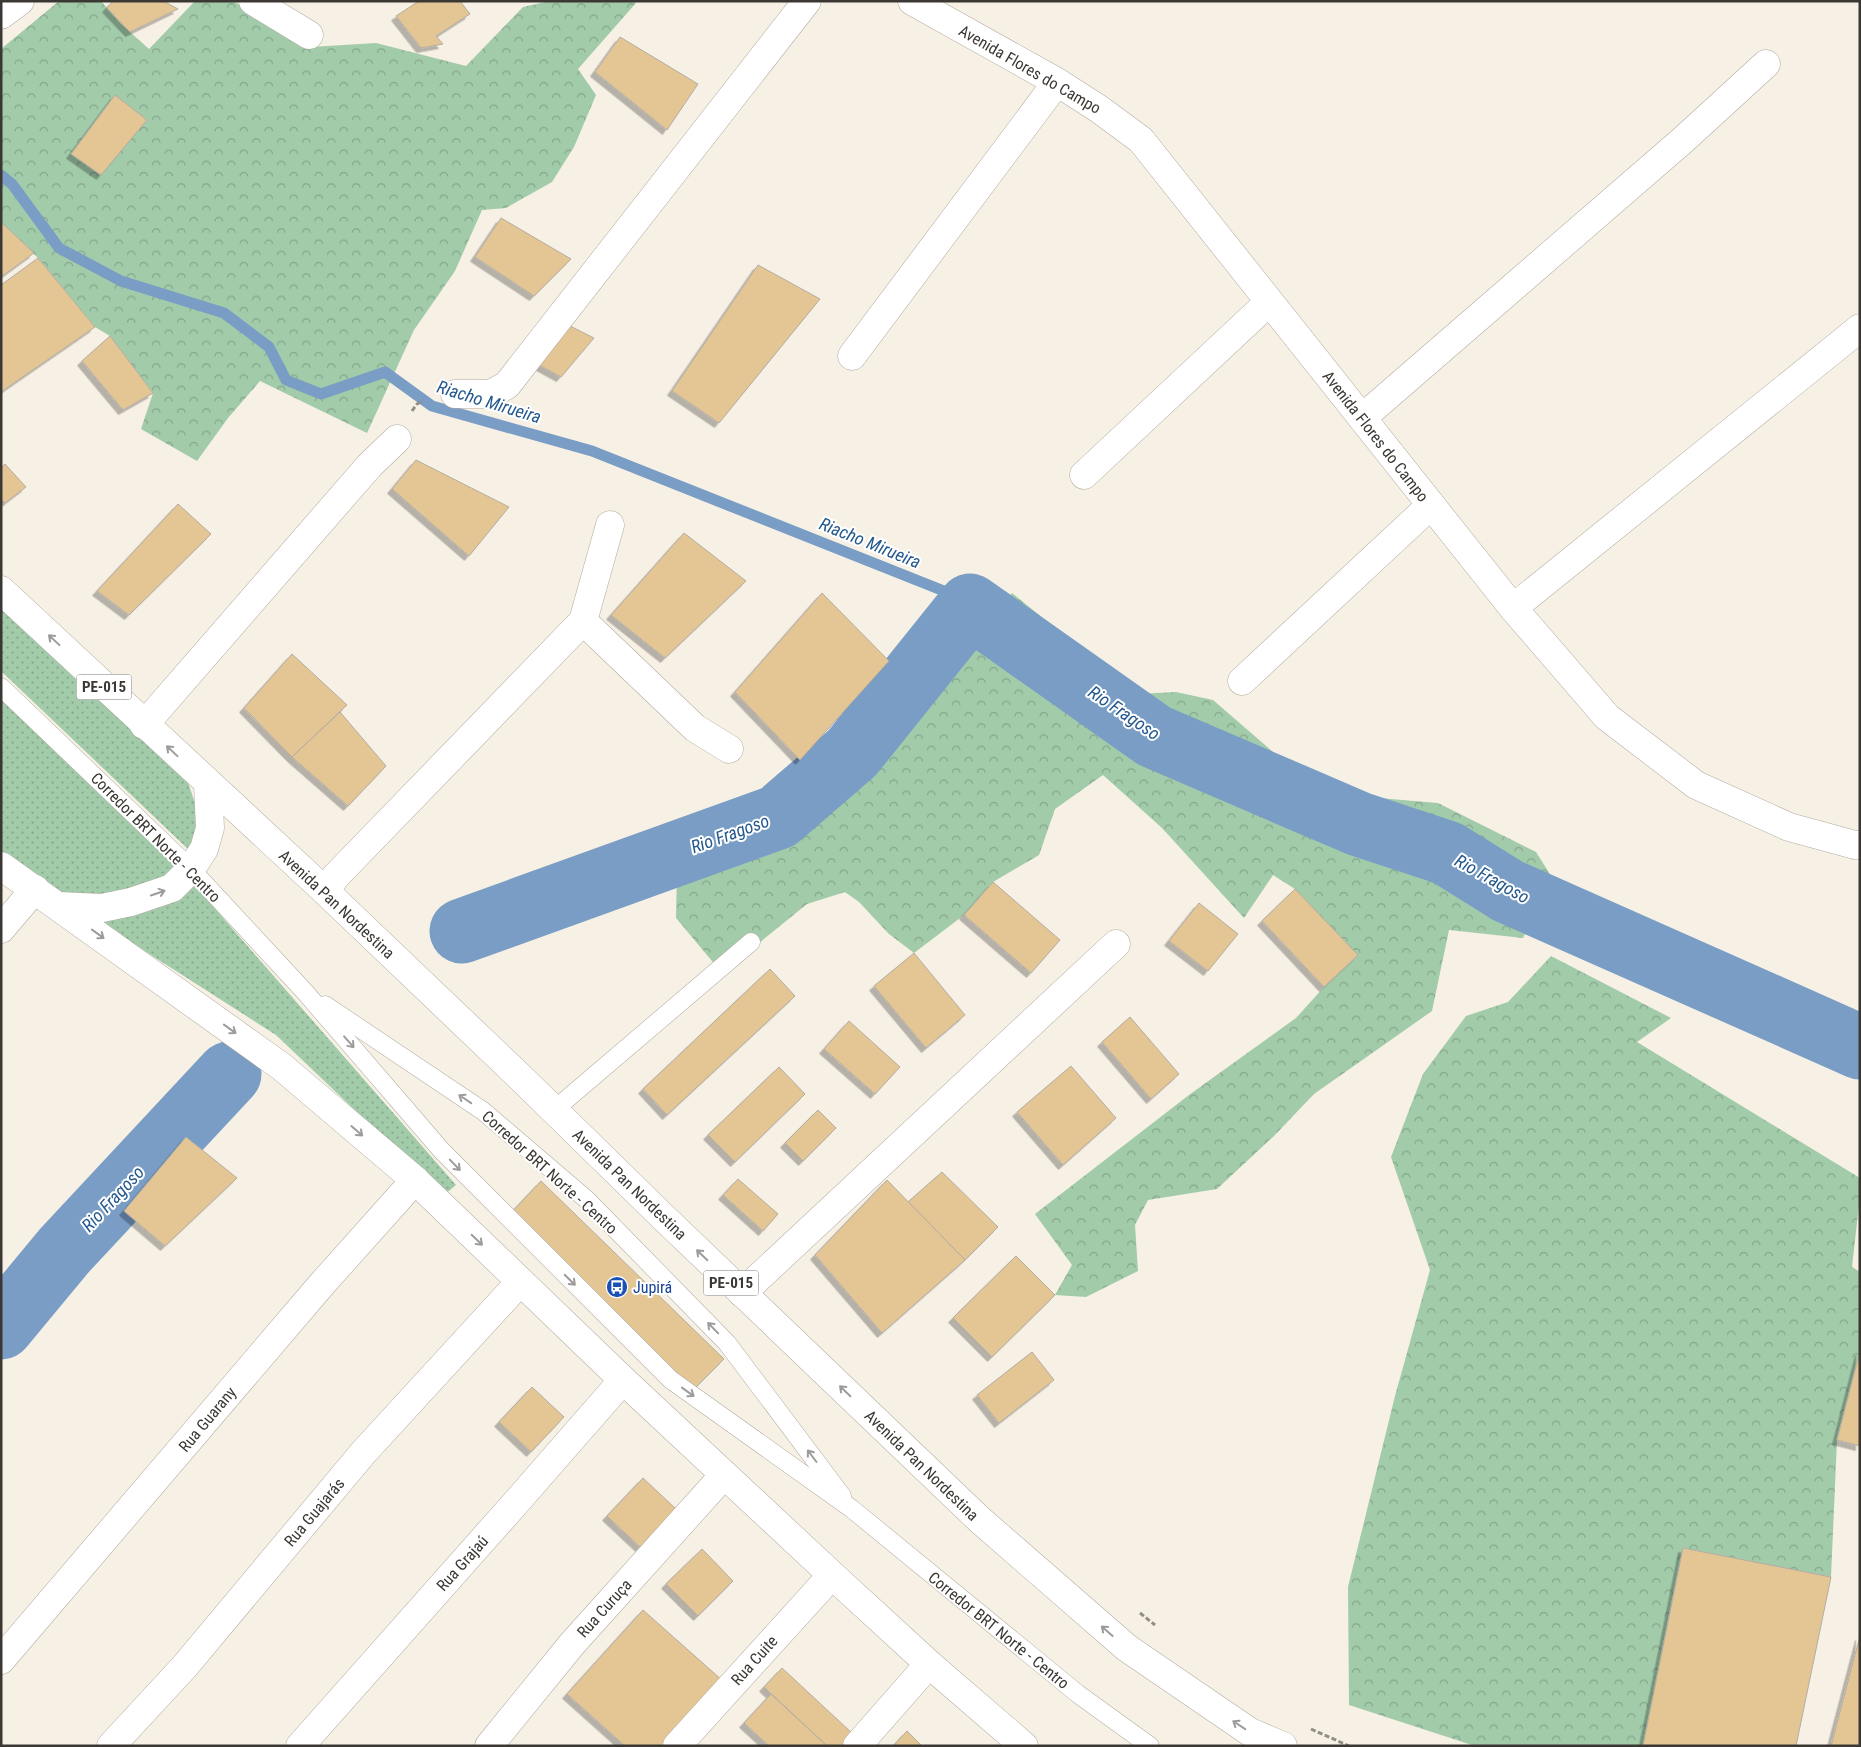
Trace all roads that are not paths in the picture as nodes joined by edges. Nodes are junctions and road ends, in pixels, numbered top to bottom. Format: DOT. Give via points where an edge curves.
graph roads {
  1 [pos="20,1"];
  2 [pos="253,1"];
  3 [pos="807,1"];
  4 [pos="912,1"];
  5 [pos="943,9"];
  6 [pos="1,15"];
  7 [pos="309,35"];
  8 [pos="1766,64"];
  9 [pos="1057,82"];
  10 [pos="1269,302"];
  11 [pos="1860,328"];
  12 [pos="852,356"];
  13 [pos="454,394"];
  14 [pos="1362,418"];
  15 [pos="403,428"];
  16 [pos="1084,475"];
  17 [pos="1431,505"];
  18 [pos="610,525"];
  19 [pos="1,590"];
  20 [pos="1513,608"];
  21 [pos="583,621"];
  22 [pos="1242,681"];
  23 [pos="1,687"];
  24 [pos="144,725"];
  25 [pos="729,749"];
  26 [pos="208,784"];
  27 [pos="1858,846"];
  28 [pos="1,866"];
  29 [pos="192,869"];
  30 [pos="35,889"];
  31 [pos="324,891"];
  32 [pos="59,906"];
  33 [pos="1,929"];
  34 [pos="751,942"];
  35 [pos="1116,944"];
  36 [pos="306,992"];
  37 [pos="554,1110"];
  38 [pos="415,1180"];
  39 [pos="520,1282"];
  40 [pos="742,1293"];
  41 [pos="623,1380"];
  42 [pos="724,1474"];
  43 [pos="852,1509"];
  44 [pos="832,1575"];
  45 [pos="1,1660"];
  46 [pos="930,1664"];
  47 [pos="111,1746"];
  48 [pos="300,1746"];
  49 [pos="489,1746"];
  50 [pos="677,1746"];
  51 [pos="857,1746"];
  52 [pos="1024,1746"];
  53 [pos="1150,1746"];
  54 [pos="1283,1746"];
  1 -- 6 [label="main road"];
  2 -- 7 [label="main road"];
  3 -- 13 [label="main road" via="506,385 491,394"];
  4 -- 5 [label="main road, Avenida Flores do Campo"];
  5 -- 9 [label="main road, Avenida Flores do Campo"];
  8 -- 14 [label="main road"];
  9 -- 10 [label="main road, Avenida Flores do Campo" via="1141,140"];
  9 -- 12 [label="main road"];
  10 -- 14 [label="main road, Avenida Flores do Campo"];
  10 -- 16 [label="main road"];
  11 -- 20 [label="main road"];
  14 -- 17 [label="main road, Avenida Flores do Campo"];
  15 -- 24 [label="main road"];
  17 -- 20 [label="main road, Avenida Flores do Campo"];
  17 -- 22 [label="main road"];
  18 -- 21 [label="main road"];
  24 -- 19 [label="main road, Avenida Pan Nordestina / PE-015, one-way"];
  20 -- 27 [label="main road, Avenida Flores do Campo" via="1608,717 1696,785 1789,827"];
  21 -- 25 [label="main road" via="695,728"];
  21 -- 31 [label="main road"];
  23 -- 29 [label="lane, Corredor BRT Norte - Centro"];
  26 -- 24 [label="main road, Avenida Pan Nordestina / PE-015, one-way"];
  26 -- 29 [label="main road" via="210,828 204,849"];
  26 -- 31 [label="main road, Avenida Pan Nordestina / PE-015"];
  28 -- 30 [label="main road"];
  32 -- 29 [label="main road, one-way" via="102,908 131,902 172,888"];
  29 -- 36 [label="lane, Corredor BRT Norte - Centro"];
  30 -- 32 [label="main road"];
  30 -- 33 [label="main road"];
  31 -- 37 [label="main road, Avenida Pan Nordestina / PE-015"];
  32 -- 38 [label="main road, one-way" via="282,1067"];
  34 -- 37 [label="lane"];
  35 -- 40 [label="main road"];
  36 -- 43 [label="lane, Corredor BRT Norte - Centro, one-way" via="448,1157 672,1380"];
  43 -- 36 [label="lane, Corredor BRT Norte - Centro, one-way" via="727,1343 586,1199 483,1111"];
  40 -- 37 [label="main road, Avenida Pan Nordestina / PE-015, one-way"];
  38 -- 39 [label="main road, one-way"];
  38 -- 45 [label="main road, Rua Guarany"];
  39 -- 41 [label="main road"];
  39 -- 47 [label="main road, Rua Guajarás" via="363,1453 185,1666"];
  54 -- 40 [label="main road, Avenida Pan Nordestina / PE-015, one-way" via="1250,1732 1127,1648 980,1520"];
  41 -- 42 [label="main road"];
  41 -- 48 [label="main road, Rua Grajaú"];
  42 -- 44 [label="main road"];
  42 -- 49 [label="main road, Rua Curuça" via="572,1644"];
  43 -- 53 [label="lane, Corredor BRT Norte - Centro" via="1078,1694"];
  44 -- 46 [label="main road"];
  44 -- 50 [label="main road, Rua Cuite"];
  46 -- 51 [label="main road"];
  46 -- 52 [label="main road"];
}
